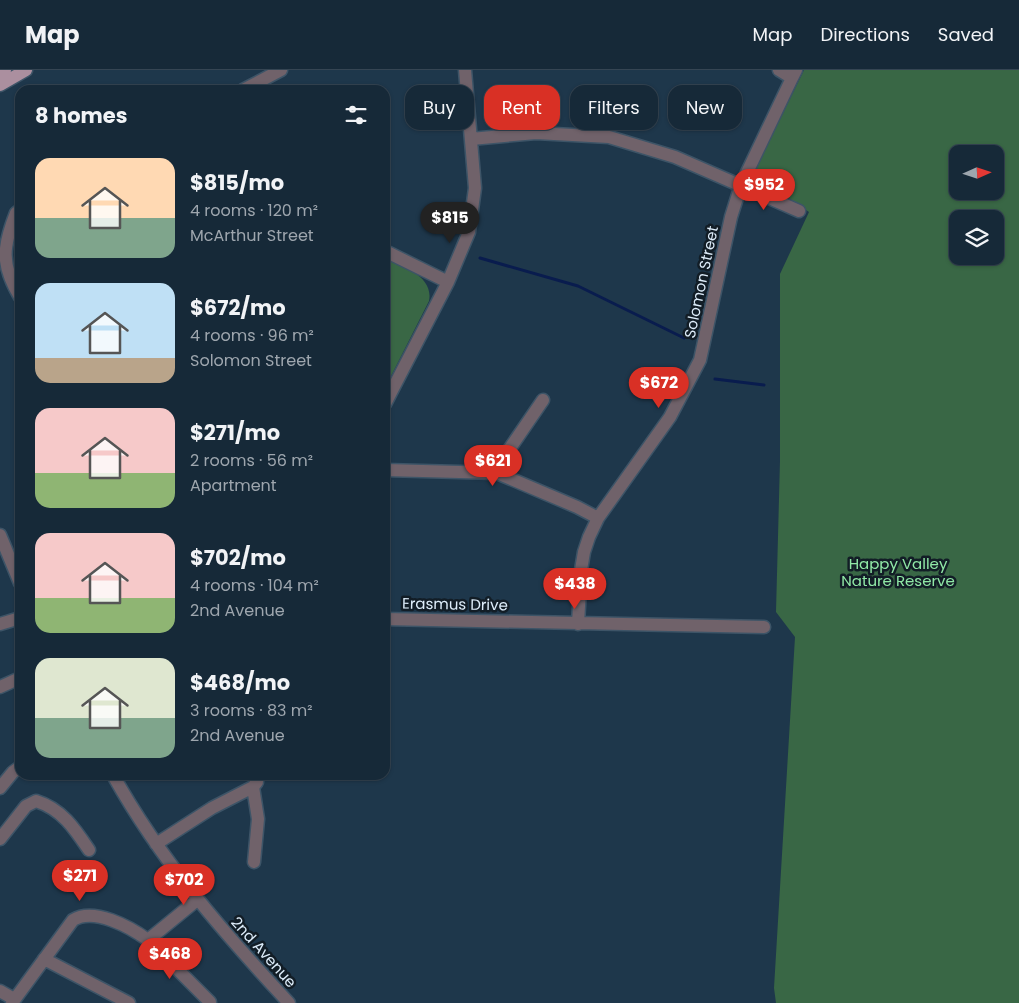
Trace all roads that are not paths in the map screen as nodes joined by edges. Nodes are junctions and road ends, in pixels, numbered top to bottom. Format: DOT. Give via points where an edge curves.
graph roads {
  1 [pos="4,70"];
  2 [pos="26,70"];
  3 [pos="281,70"];
  4 [pos="465,70"];
  5 [pos="779,70"];
  6 [pos="0,72"];
  7 [pos="794,74"];
  8 [pos="0,85"];
  9 [pos="252,85"];
  10 [pos="471,139"];
  11 [pos="741,185"];
  12 [pos="799,211"];
  13 [pos="15,215"];
  14 [pos="390,253"];
  15 [pos="448,282"];
  16 [pos="15,288"];
  17 [pos="390,394"];
  18 [pos="543,400"];
  19 [pos="390,470"];
  20 [pos="497,473"];
  21 [pos="598,518"];
  22 [pos="0,535"];
  23 [pos="15,570"];
  24 [pos="390,619"];
  25 [pos="15,620"];
  26 [pos="0,624"];
  27 [pos="578,624"];
  28 [pos="764,627"];
  29 [pos="15,680"];
  30 [pos="0,687"];
  31 [pos="15,771"];
  32 [pos="117,780"];
  33 [pos="255,781"];
  34 [pos="0,788"];
  35 [pos="0,839"];
  36 [pos="156,844"];
  37 [pos="89,850"];
  38 [pos="254,862"];
  39 [pos="197,900"];
  40 [pos="148,940"];
  41 [pos="44,960"];
  42 [pos="0,991"];
  43 [pos="13,1001"];
  44 [pos="210,1002"];
  45 [pos="129,1003"];
  46 [pos="288,1003"];
  1 -- 6 [label="main road"];
  2 -- 8 [label="main road"];
  3 -- 9 [label="street"];
  4 -- 10 [label="street"];
  5 -- 7 [label="street"];
  7 -- 11 [label="street, Solomon Street"];
  10 -- 11 [label="street" via="536,133 609,137 675,157"];
  10 -- 15 [label="street" via="475,188 473,209 465,245"];
  11 -- 12 [label="street"];
  11 -- 21 [label="street, Solomon Street" via="700,360 670,417"];
  13 -- 16 [label="street" via="5,245 10,278"];
  14 -- 15 [label="street"];
  15 -- 17 [label="street"];
  18 -- 20 [label="street" via="506,454"];
  19 -- 20 [label="street"];
  20 -- 21 [label="street"];
  21 -- 27 [label="street, Solomon Street" via="584,552"];
  22 -- 23 [label="street"];
  24 -- 27 [label="street, Erasmus Drive"];
  25 -- 26 [label="street"];
  27 -- 28 [label="street, Erasmus Drive"];
  29 -- 30 [label="street"];
  31 -- 34 [label="street"];
  32 -- 36 [label="street, 2nd Avenue"];
  33 -- 36 [label="street"];
  33 -- 38 [label="street" via="258,819"];
  35 -- 37 [label="street" via="26,806 36,802 70,821"];
  36 -- 39 [label="street, 2nd Avenue"];
  39 -- 40 [label="street"];
  39 -- 46 [label="street, 2nd Avenue"];
  40 -- 41 [label="street" via="134,929 113,921 83,916 73,920"];
  40 -- 44 [label="street"];
  41 -- 43 [label="street"];
  41 -- 45 [label="street"];
  42 -- 43 [label="street"];
}
